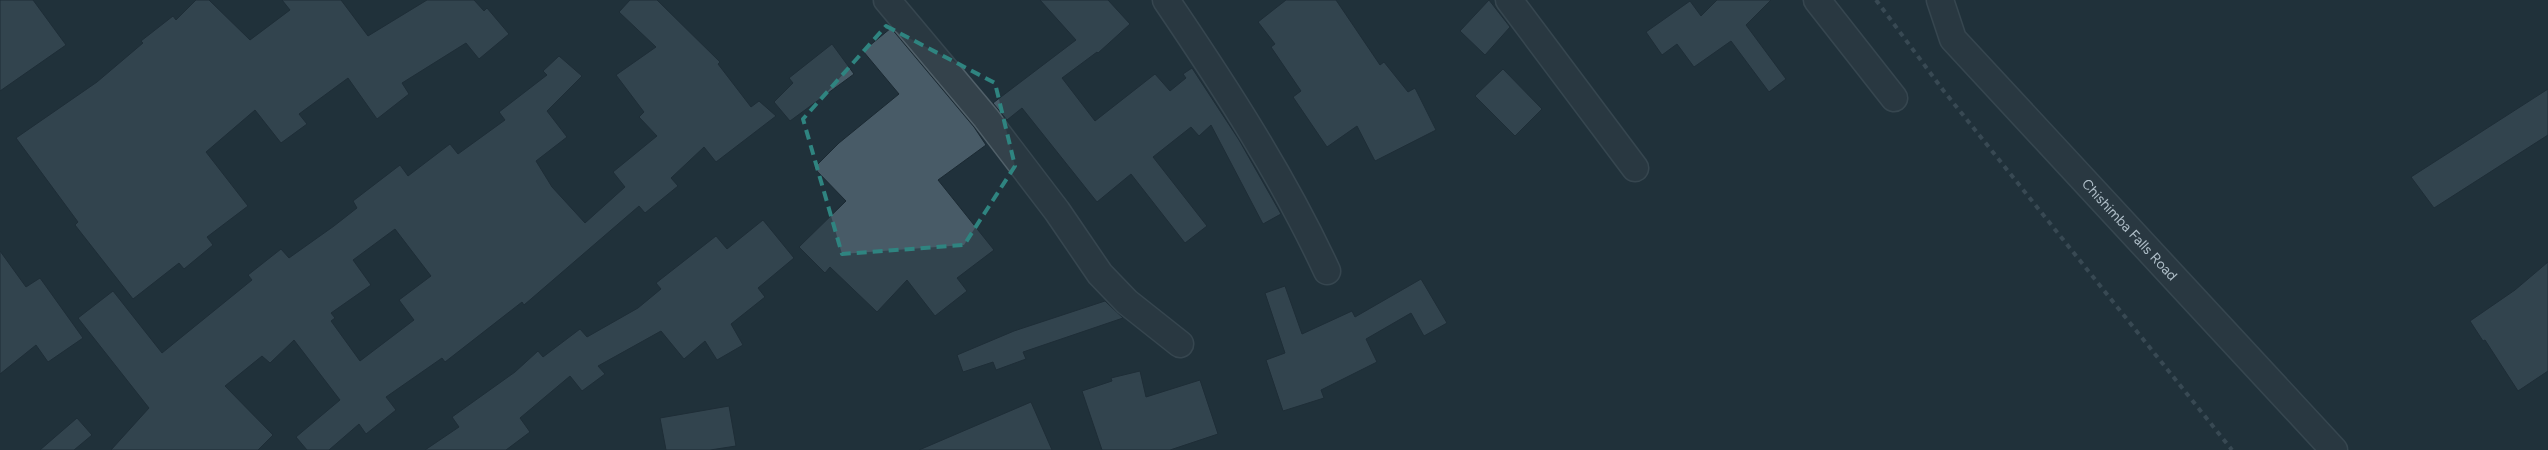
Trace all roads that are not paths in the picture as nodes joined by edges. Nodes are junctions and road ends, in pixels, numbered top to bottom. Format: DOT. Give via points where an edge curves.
graph roads {
  1 [pos="887,0"];
  2 [pos="1166,0"];
  3 [pos="1508,0"];
  4 [pos="1817,0"];
  5 [pos="1940,0"];
  6 [pos="1894,98"];
  7 [pos="1635,168"];
  8 [pos="1327,271"];
  9 [pos="1180,344"];
  10 [pos="2334,450"];
  1 -- 9 [label="street" via="986,118 1100,274 1127,302"];
  2 -- 8 [label="street" via="1225,87 1307,227"];
  3 -- 7 [label="street"];
  4 -- 6 [label="street"];
  5 -- 10 [label="street, Chishimba Falls Road" via="1953,39 1959,46"];
}
